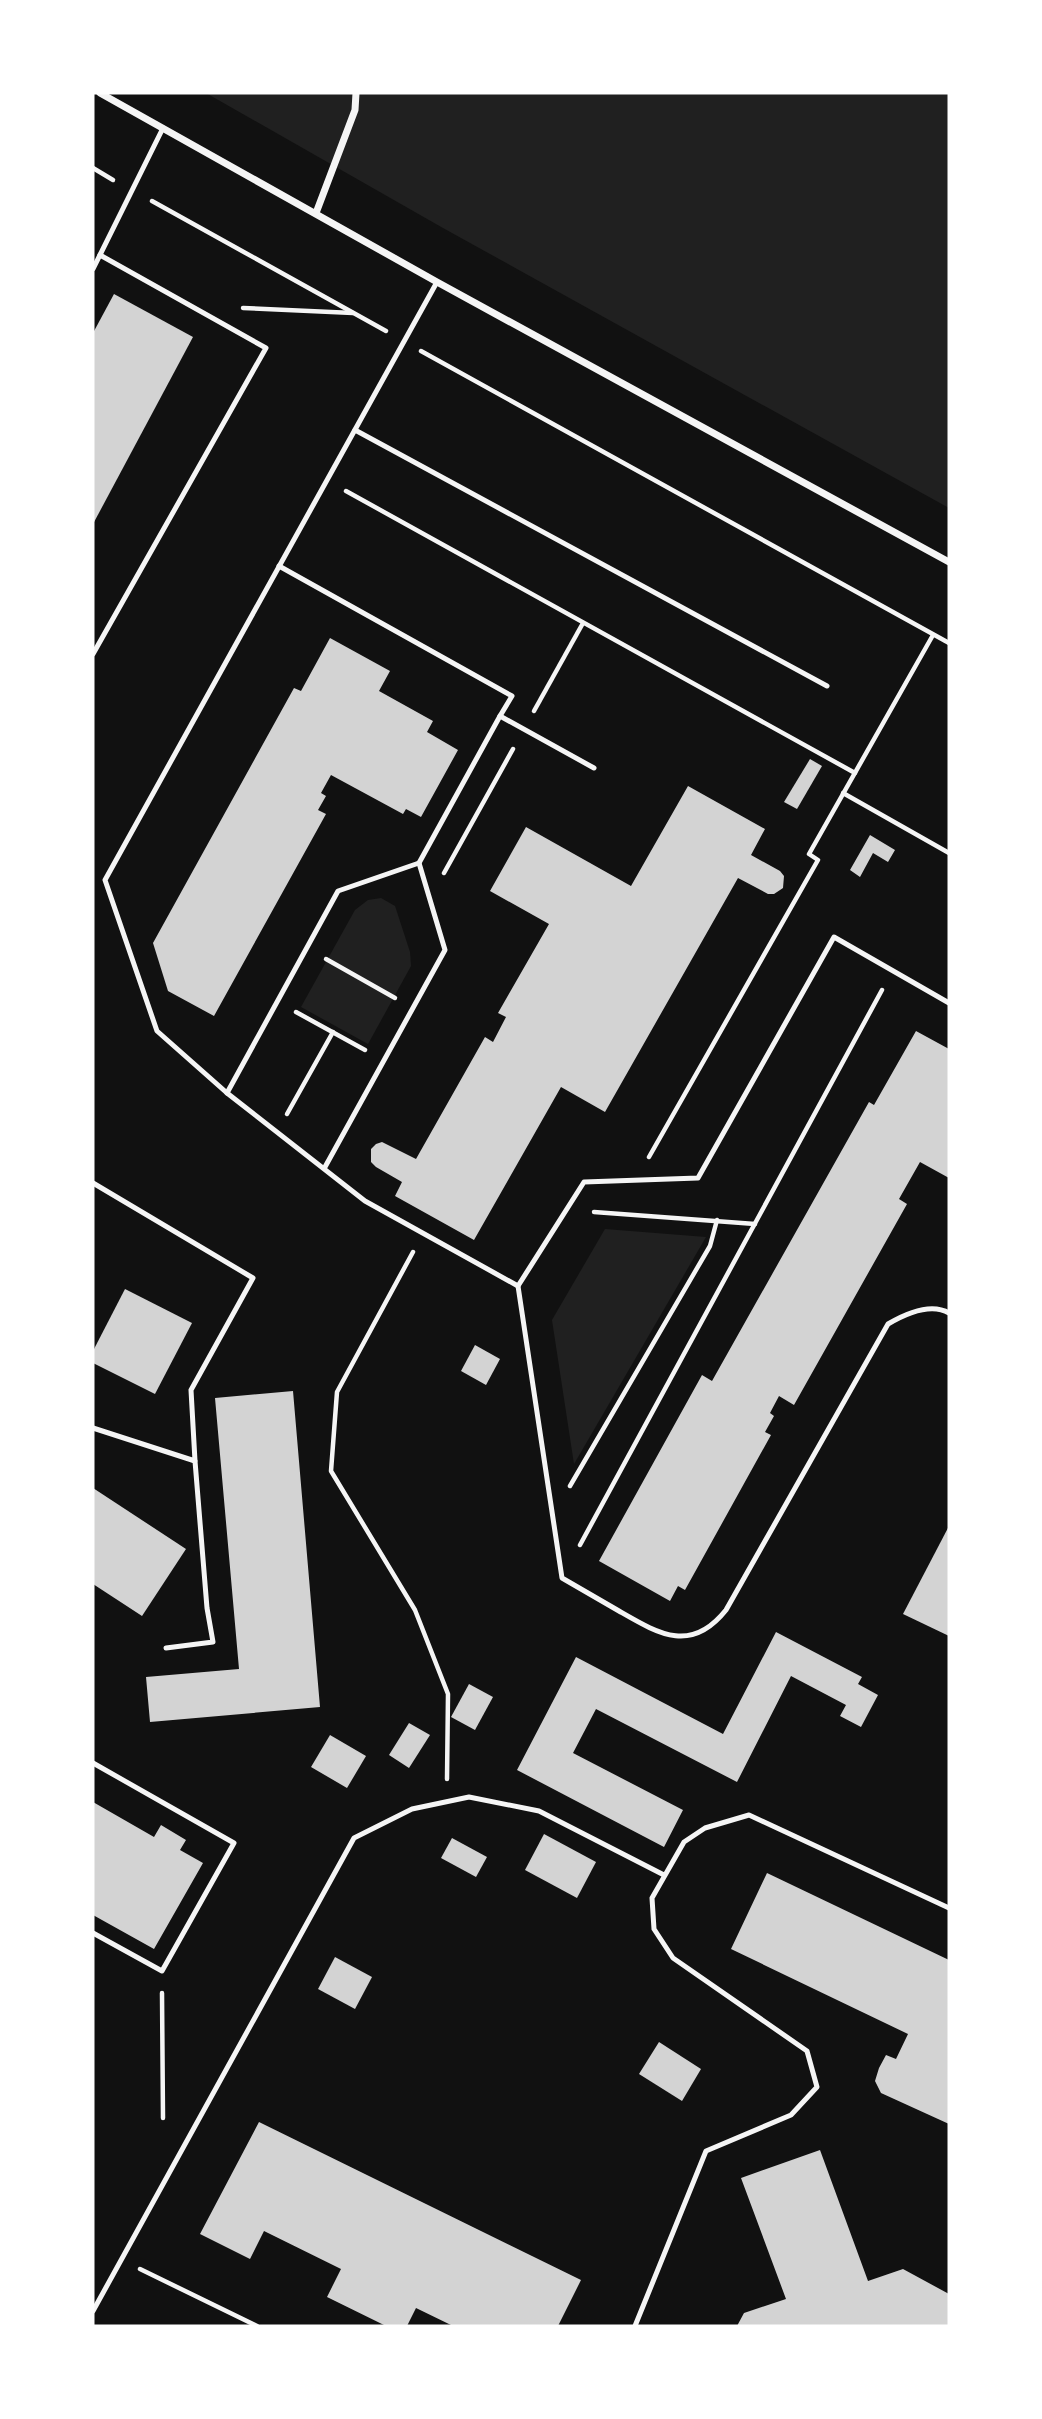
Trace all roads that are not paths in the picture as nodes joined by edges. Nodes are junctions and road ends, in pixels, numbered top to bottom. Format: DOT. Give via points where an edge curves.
graph roads {
  1 [pos="100,93"];
  2 [pos="356,93"];
  3 [pos="163,128"];
  4 [pos="316,213"];
  5 [pos="100,255"];
  6 [pos="93,269"];
  7 [pos="437,282"];
  8 [pos="355,430"];
  9 [pos="949,562"];
  10 [pos="279,566"];
  11 [pos="93,654"];
  12 [pos="827,686"];
  13 [pos="500,716"];
  14 [pos="594,768"];
  15 [pos="419,863"];
  16 [pos="949,1003"];
  17 [pos="227,1093"];
  18 [pos="325,1167"];
  19 [pos="93,1183"];
  20 [pos="518,1286"];
  21 [pos="949,1313"];
  22 [pos="93,1428"];
  23 [pos="195,1461"];
  24 [pos="166,1648"];
  25 [pos="93,1763"];
  26 [pos="664,1875"];
  27 [pos="949,1908"];
  28 [pos="93,1933"];
  29 [pos="93,2311"];
  30 [pos="635,2326"];
  1 -- 3 [label="street"];
  2 -- 4 [label="street" via="355,110"];
  3 -- 4 [label="street"];
  3 -- 5 [label="lane"];
  4 -- 7 [label="street"];
  5 -- 6 [label="lane"];
  5 -- 11 [label="lane" via="266,348"];
  7 -- 8 [label="lane"];
  7 -- 9 [label="street"];
  8 -- 10 [label="lane"];
  8 -- 12 [label="lane"];
  10 -- 13 [label="lane" via="512,696"];
  10 -- 17 [label="lane" via="105,880 158,1031"];
  13 -- 14 [label="lane"];
  13 -- 15 [label="lane"];
  15 -- 17 [label="lane" via="338,891"];
  15 -- 18 [label="lane" via="445,950"];
  16 -- 20 [label="lane" via="834,937 698,1178 584,1182"];
  17 -- 18 [label="lane"];
  18 -- 20 [label="lane" via="366,1200"];
  19 -- 23 [label="lane" via="253,1278 191,1390"];
  20 -- 21 [label="lane" via="562,1578 657,1633 670,1636 698,1633 726,1610 888,1324 913,1312 936,1309"];
  22 -- 23 [label="lane"];
  23 -- 24 [label="lane" via="213,1642"];
  25 -- 28 [label="lane" via="234,1843 162,1971"];
  26 -- 27 [label="lane" via="684,1842 705,1828 749,1815"];
  26 -- 29 [label="lane" via="539,1811 469,1797 412,1809 354,1838"];
  26 -- 30 [label="lane" via="652,1898 654,1929 673,1958 807,2051 817,2087 791,2115 706,2151"];
}
